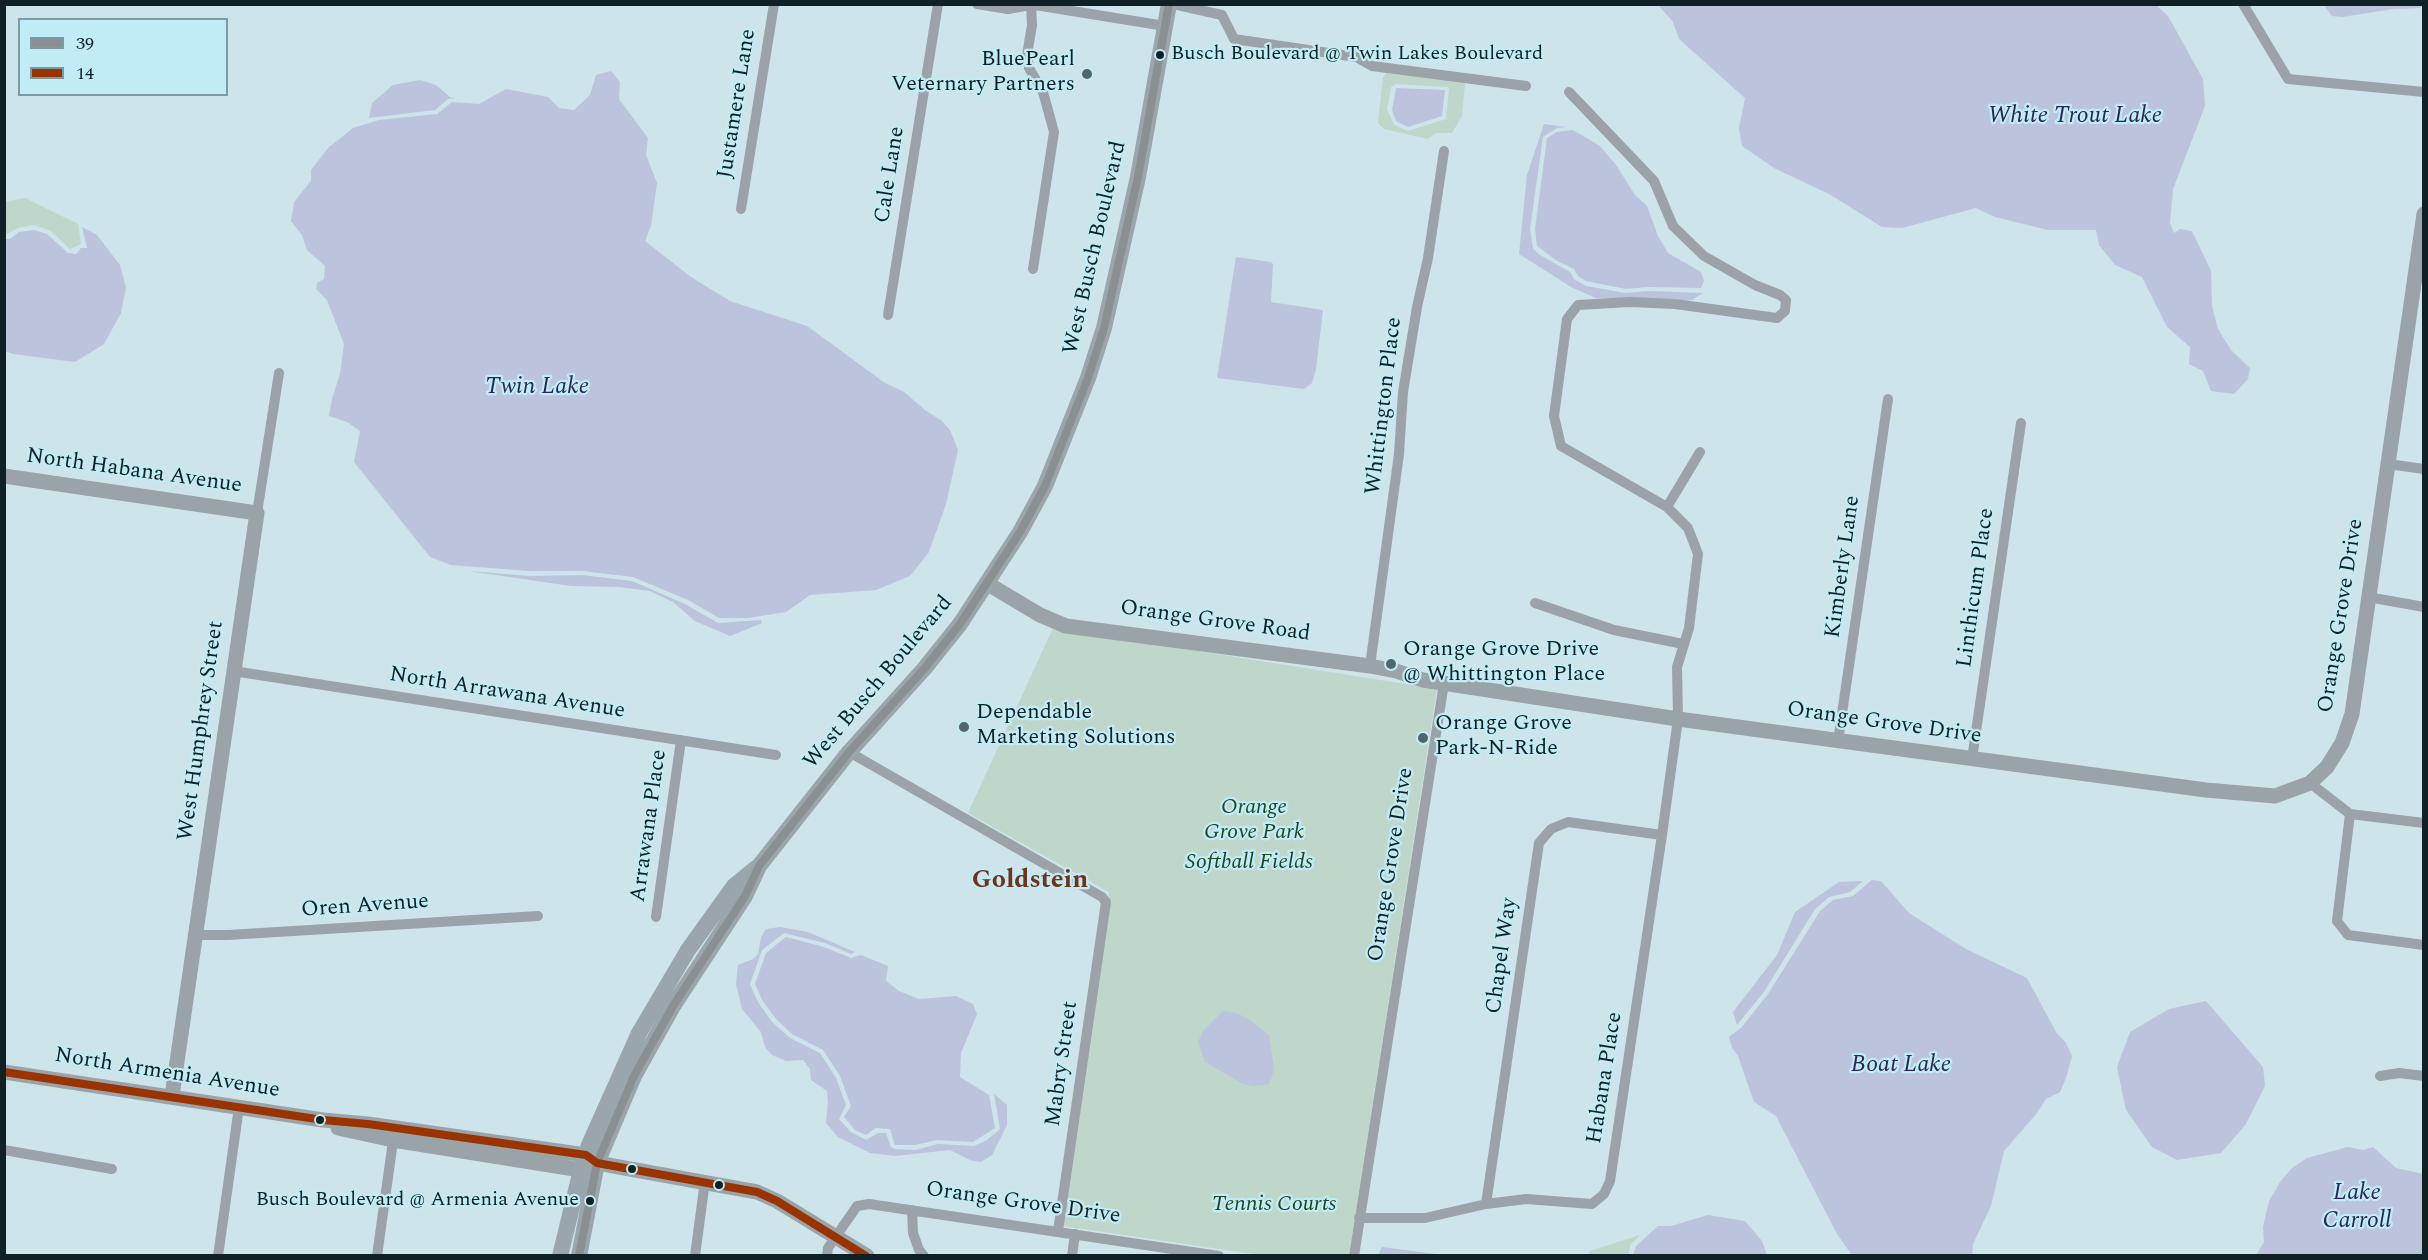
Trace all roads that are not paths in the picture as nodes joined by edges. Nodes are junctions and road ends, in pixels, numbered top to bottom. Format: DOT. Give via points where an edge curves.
graph roads {
  1 [pos="774,4"];
  2 [pos="938,4"];
  3 [pos="978,4"];
  4 [pos="1171,4"];
  5 [pos="1228,4"];
  6 [pos="2242,4"];
  7 [pos="1030,5"];
  8 [pos="1222,15"];
  9 [pos="1165,26"];
  10 [pos="1526,86"];
  11 [pos="1569,92"];
  12 [pos="2424,92"];
  13 [pos="1444,151"];
  14 [pos="741,209"];
  15 [pos="2424,214"];
  16 [pos="1033,268"];
  17 [pos="888,315"];
  18 [pos="279,373"];
  19 [pos="1888,399"];
  20 [pos="2021,423"];
  21 [pos="1700,452"];
  22 [pos="2388,464"];
  23 [pos="2424,469"];
  24 [pos="4,476"];
  25 [pos="1667,507"];
  26 [pos="257,513"];
  27 [pos="988,584"];
  28 [pos="2368,597"];
  29 [pos="1535,603"];
  30 [pos="2424,607"];
  31 [pos="1683,644"];
  32 [pos="1370,666"];
  33 [pos="233,670"];
  34 [pos="1444,683"];
  35 [pos="1678,719"];
  36 [pos="681,740"];
  37 [pos="1838,741"];
  38 [pos="849,752"];
  39 [pos="776,755"];
  40 [pos="1972,759"];
  41 [pos="2310,783"];
  42 [pos="2350,814"];
  43 [pos="2424,823"];
  44 [pos="1662,835"];
  45 [pos="538,916"];
  46 [pos="656,917"];
  47 [pos="195,935"];
  48 [pos="2424,945"];
  49 [pos="4,1072"];
  50 [pos="2380,1076"];
  51 [pos="2424,1076"];
  52 [pos="172,1096"];
  53 [pos="239,1107"];
  54 [pos="394,1134"];
  55 [pos="4,1150"];
  56 [pos="588,1163"];
  57 [pos="112,1169"];
  58 [pos="705,1181"];
  59 [pos="1486,1204"];
  60 [pos="912,1210"];
  61 [pos="1359,1218"];
  62 [pos="1058,1231"];
  63 [pos="1075,1234"];
  64 [pos="836,1236"];
  65 [pos="218,1256"];
  66 [pos="377,1256"];
  67 [pos="560,1256"];
  68 [pos="579,1256"];
  69 [pos="695,1256"];
  70 [pos="827,1256"];
  71 [pos="867,1256"];
  72 [pos="924,1256"];
  73 [pos="1072,1256"];
  74 [pos="1219,1256"];
  75 [pos="1354,1256"];
  1 -- 14 [label="street, Justamere Lane"];
  2 -- 17 [label="street, Cale Lane"];
  3 -- 7 [label="street" via="1008,9"];
  4 -- 8 [label="street"];
  4 -- 9 [label="main road, West Busch Boulevard"];
  5 -- 8 [label="street"];
  6 -- 12 [label="street" via="2288,79"];
  7 -- 9 [label="street"];
  7 -- 16 [label="street" via="1029,68 1043,92 1054,132"];
  8 -- 10 [label="street" via="1234,39 1356,57 1372,66"];
  9 -- 27 [label="main road, West Busch Boulevard" via="1138,177 1104,328 1045,486"];
  11 -- 25 [label="street, Habana Place" via="1654,181 1673,226 1704,256 1786,300 1785,311 1777,318 1630,302 1578,305 1567,319 1554,416 1561,446"];
  13 -- 32 [label="street, Whittington Place" via="1403,392 1399,454"];
  15 -- 22 [label="street, Orange Grove Drive"];
  18 -- 26 [label="street, West Humphrey Street"];
  19 -- 37 [label="street, Kimberly Lane"];
  20 -- 40 [label="street, Linthicum Place"];
  21 -- 25 [label="street"];
  22 -- 23 [label="street"];
  22 -- 28 [label="street, Orange Grove Drive"];
  24 -- 26 [label="street, North Habana Avenue"];
  25 -- 31 [label="street, Habana Place" via="1688,528 1698,554 1689,628"];
  26 -- 33 [label="street, West Humphrey Street"];
  27 -- 32 [label="street, Orange Grove Road" via="1066,626"];
  27 -- 38 [label="main road, West Busch Boulevard" via="924,669"];
  28 -- 30 [label="street"];
  28 -- 41 [label="street, Orange Grove Drive" via="2352,714 2342,743 2327,767"];
  29 -- 31 [label="street" via="1614,630"];
  31 -- 35 [label="street, Habana Place" via="1677,667"];
  32 -- 34 [label="street, Orange Grove Road"];
  33 -- 36 [label="street, North Arrawana Avenue"];
  33 -- 47 [label="street, West Humphrey Street"];
  34 -- 35 [label="street, Orange Grove Drive"];
  34 -- 61 [label="street, Orange Grove Drive"];
  35 -- 37 [label="street, Orange Grove Drive"];
  35 -- 44 [label="street, Habana Place"];
  36 -- 39 [label="street, North Arrawana Avenue"];
  36 -- 46 [label="street, Arrawana Place"];
  37 -- 40 [label="street, Orange Grove Drive"];
  38 -- 56 [label="main road, West Busch Boulevard" via="759,866 746,896 673,1006"];
  38 -- 62 [label="street, Mabry Street" via="1106,902"];
  40 -- 41 [label="street, Orange Grove Drive" via="2251,795 2275,796"];
  41 -- 42 [label="street"];
  42 -- 43 [label="street"];
  42 -- 48 [label="street" via="2337,921 2348,935"];
  44 -- 59 [label="street, Habana Place" via="1610,1181 1604,1194 1592,1204 1526,1199"];
  44 -- 59 [label="street, Chapel Way" via="1568,822 1551,829 1539,843"];
  45 -- 47 [label="street, Oren Avenue"];
  47 -- 52 [label="street, West Humphrey Street"];
  49 -- 52 [label="street, North Armenia Avenue"];
  50 -- 51 [label="street"];
  52 -- 53 [label="street, North Armenia Avenue"];
  53 -- 54 [label="street, North Armenia Avenue" via="343,1120"];
  53 -- 65 [label="street"];
  54 -- 56 [label="street, North Armenia Avenue"];
  54 -- 66 [label="street"];
  55 -- 57 [label="street"];
  56 -- 58 [label="street, North Armenia Avenue"];
  56 -- 67 [label="main road, West Busch Boulevard"];
  56 -- 68 [label="main road, West Busch Boulevard"];
  58 -- 64 [label="street, North Armenia Avenue" via="757,1192"];
  58 -- 69 [label="street"];
  59 -- 61 [label="street, Habana Place" via="1425,1218"];
  60 -- 62 [label="street, Orange Grove Drive"];
  60 -- 64 [label="street, Orange Grove Drive" via="857,1206"];
  60 -- 72 [label="street" via="913,1233"];
  61 -- 75 [label="street, Orange Grove Drive"];
  62 -- 63 [label="street, Orange Grove Drive"];
  63 -- 73 [label="street"];
  63 -- 74 [label="street, Orange Grove Drive"];
  64 -- 70 [label="street"];
  64 -- 71 [label="street, North Armenia Avenue"];
}
